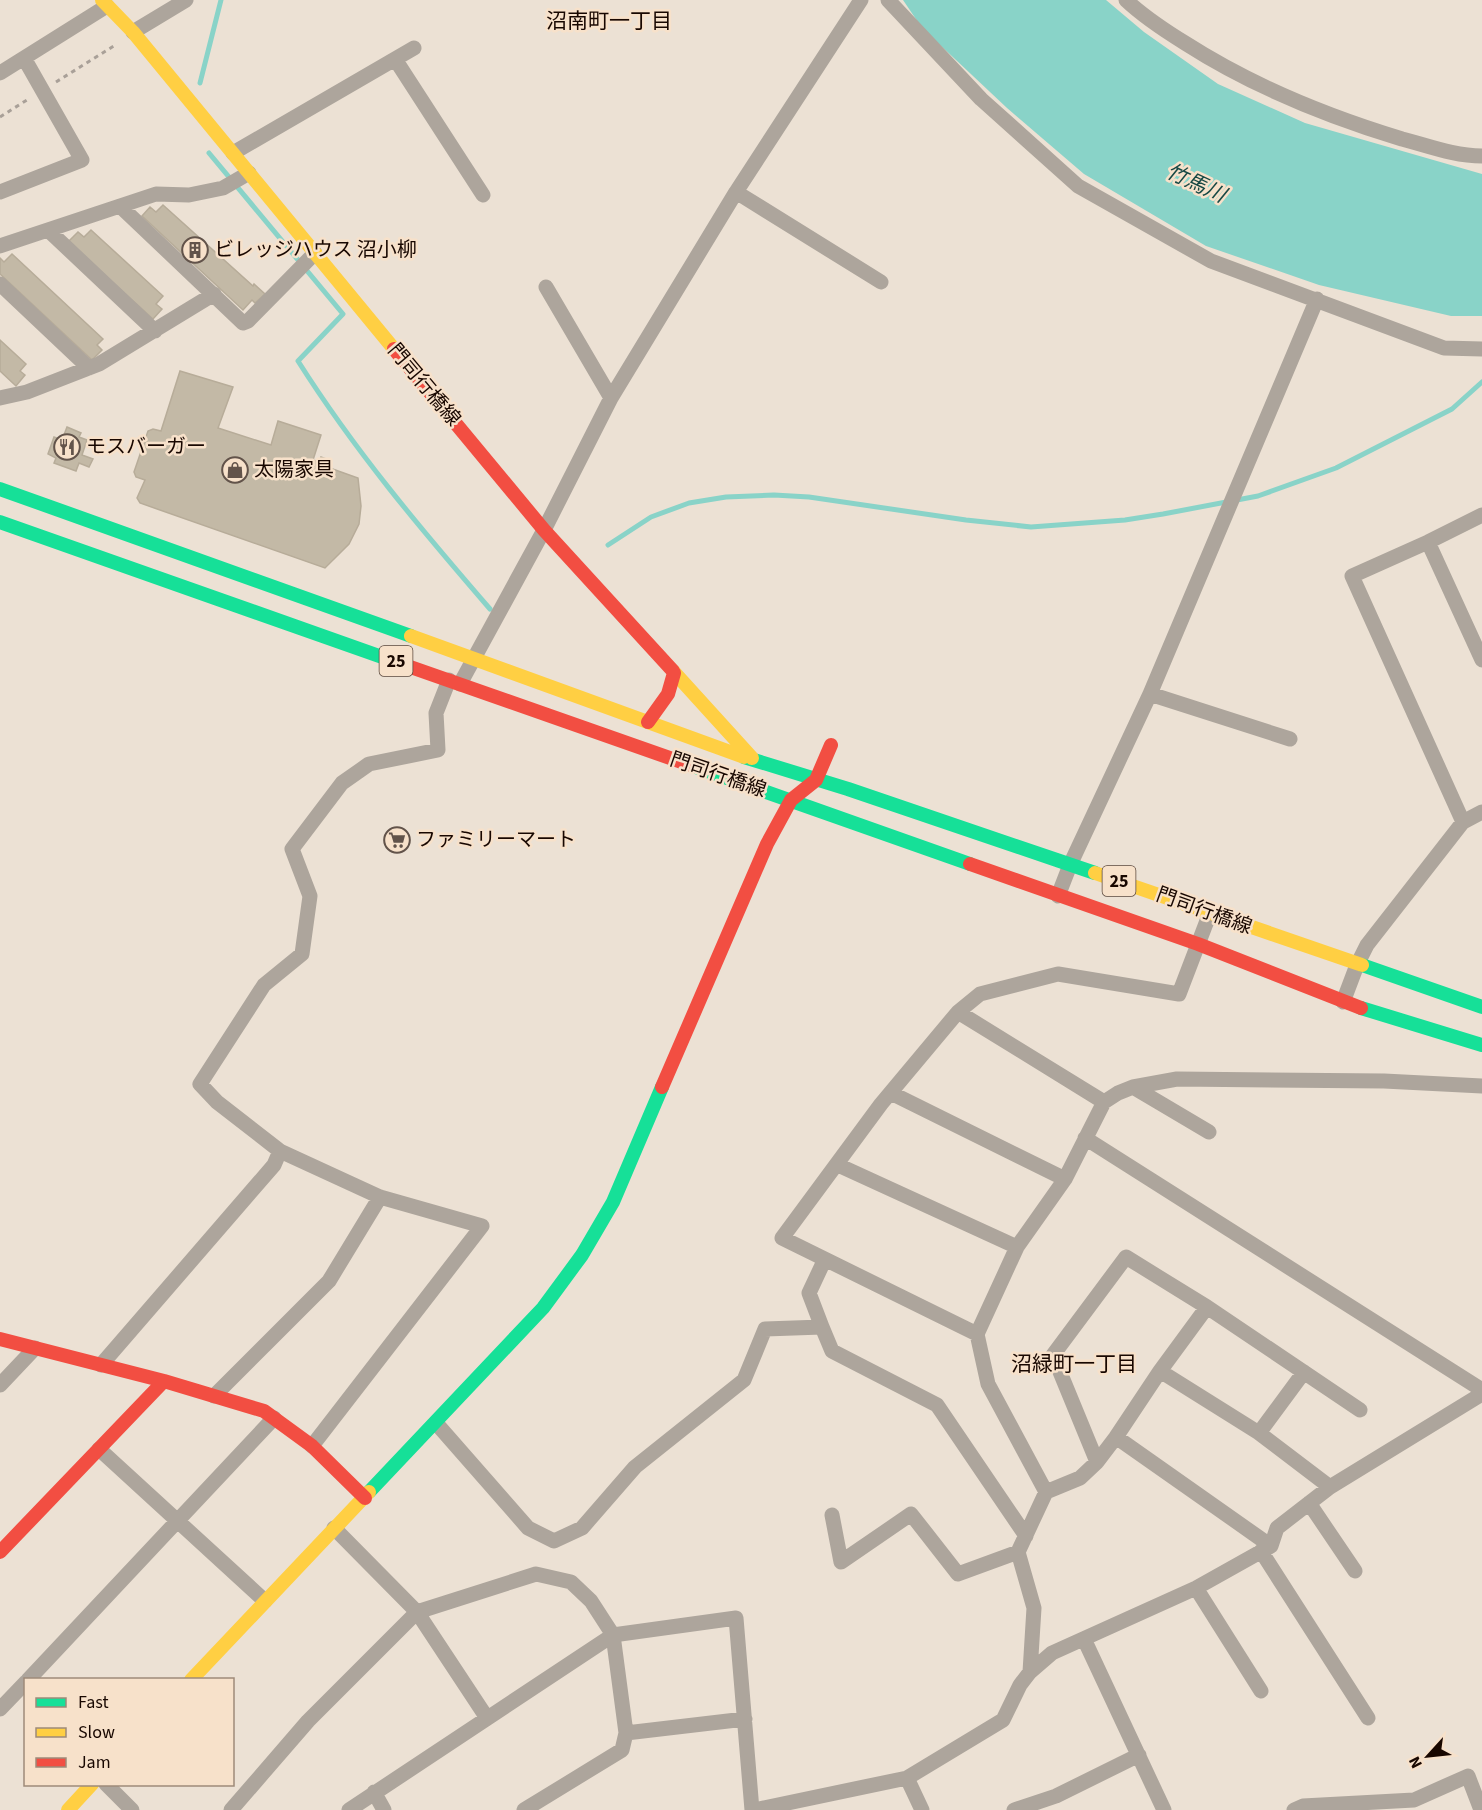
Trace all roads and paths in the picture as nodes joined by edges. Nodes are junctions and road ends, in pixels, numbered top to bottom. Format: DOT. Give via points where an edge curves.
graph roads {
  1 [pos="186,0"];
  2 [pos="861,0"];
  3 [pos="888,0"];
  4 [pos="1126,0"];
  5 [pos="105,3"];
  6 [pos="128,36"];
  7 [pos="414,48"];
  8 [pos="24,58"];
  9 [pos="395,59"];
  10 [pos="0,73"];
  11 [pos="42,91"];
  12 [pos="0,117"];
  13 [pos="233,153"];
  14 [pos="1482,156"];
  15 [pos="238,179"];
  16 [pos="0,192"];
  17 [pos="736,192"];
  18 [pos="483,195"];
  19 [pos="120,206"];
  20 [pos="48,230"];
  21 [pos="0,246"];
  22 [pos="306,261"];
  23 [pos="881,282"];
  24 [pos="0,284"];
  25 [pos="546,287"];
  26 [pos="214,294"];
  27 [pos="1317,299"];
  28 [pos="154,331"];
  29 [pos="1482,349"];
  30 [pos="89,368"];
  31 [pos="0,398"];
  32 [pos="611,398"];
  33 [pos="0,489"];
  34 [pos="1482,515"];
  35 [pos="0,522"];
  36 [pos="544,530"];
  37 [pos="1428,542"];
  38 [pos="472,658"];
  39 [pos="1482,660"];
  40 [pos="674,673"];
  41 [pos="454,682"];
  42 [pos="1150,693"];
  43 [pos="648,722"];
  44 [pos="1290,739"];
  45 [pos="831,745"];
  46 [pos="754,761"];
  47 [pos="816,780"];
  48 [pos="791,801"];
  49 [pos="1482,812"];
  50 [pos="1463,822"];
  51 [pos="1070,865"];
  52 [pos="1058,896"];
  53 [pos="1210,913"];
  54 [pos="1198,944"];
  55 [pos="1357,965"];
  56 [pos="1343,1002"];
  57 [pos="1482,1007"];
  58 [pos="958,1012"];
  59 [pos="1482,1045"];
  60 [pos="1482,1086"];
  61 [pos="1133,1087"];
  62 [pos="891,1093"];
  63 [pos="1104,1102"];
  64 [pos="1209,1132"];
  65 [pos="1085,1138"];
  66 [pos="280,1151"];
  67 [pos="838,1165"];
  68 [pos="1065,1179"];
  69 [pos="380,1197"];
  70 [pos="1017,1247"];
  71 [pos="824,1261"];
  72 [pos="1207,1307"];
  73 [pos="822,1327"];
  74 [pos="977,1334"];
  75 [pos="0,1339"];
  76 [pos="35,1348"];
  77 [pos="101,1365"];
  78 [pos="1160,1371"];
  79 [pos="1304,1372"];
  80 [pos="164,1381"];
  81 [pos="0,1385"];
  82 [pos="1482,1392"];
  83 [pos="214,1396"];
  84 [pos="1360,1410"];
  85 [pos="274,1418"];
  86 [pos="436,1423"];
  87 [pos="1259,1434"];
  88 [pos="1116,1437"];
  89 [pos="312,1446"];
  90 [pos="99,1449"];
  91 [pos="1097,1462"];
  92 [pos="1330,1487"];
  93 [pos="1046,1491"];
  94 [pos="365,1498"];
  95 [pos="1309,1503"];
  96 [pos="832,1515"];
  97 [pos="177,1521"];
  98 [pos="334,1528"];
  99 [pos="1026,1536"];
  100 [pos="1266,1549"];
  101 [pos="0,1552"];
  102 [pos="1018,1552"];
  103 [pos="1355,1571"];
  104 [pos="1196,1587"];
  105 [pos="265,1601"];
  106 [pos="417,1612"];
  107 [pos="613,1635"];
  108 [pos="1084,1639"];
  109 [pos="1030,1672"];
  110 [pos="30,1678"];
  111 [pos="193,1678"];
  112 [pos="24,1684"];
  113 [pos="1261,1691"];
  114 [pos="0,1709"];
  115 [pos="487,1718"];
  116 [pos="1368,1718"];
  117 [pos="745,1719"];
  118 [pos="626,1733"];
  119 [pos="1139,1755"];
  120 [pos="907,1778"];
  121 [pos="91,1786"];
  122 [pos="107,1786"];
  123 [pos="374,1792"];
  124 [pos="68,1810"];
  125 [pos="132,1810"];
  126 [pos="231,1810"];
  127 [pos="349,1810"];
  128 [pos="384,1810"];
  129 [pos="524,1810"];
  130 [pos="753,1810"];
  131 [pos="922,1810"];
  132 [pos="1014,1810"];
  133 [pos="1164,1810"];
  134 [pos="1294,1810"];
  135 [pos="1481,1810"];
  1 -- 6 [label="street"];
  2 -- 17 [label="street"];
  3 -- 27 [label="street" via="981,99 1078,186 1211,261"];
  4 -- 14 [label="street" via="1145,18 1223,67 1293,100 1375,131 1461,156"];
  5 -- 6 [label="main road, 門司行橋線 / 25"];
  5 -- 8 [label="street"];
  6 -- 11 [label="path"];
  6 -- 13 [label="main road, 門司行橋線 / 25"];
  7 -- 9 [label="street"];
  8 -- 10 [label="street"];
  8 -- 11 [label="street"];
  9 -- 13 [label="street"];
  9 -- 18 [label="street"];
  11 -- 12 [label="path"];
  11 -- 16 [label="street" via="82,160"];
  13 -- 15 [label="main road, 門司行橋線 / 25"];
  15 -- 19 [label="street" via="189,195 156,194"];
  15 -- 22 [label="main road, 門司行橋線 / 25"];
  17 -- 23 [label="street"];
  17 -- 32 [label="street"];
  19 -- 20 [label="street"];
  19 -- 26 [label="street"];
  20 -- 21 [label="street"];
  20 -- 28 [label="street"];
  22 -- 26 [label="street" via="243,323"];
  22 -- 36 [label="main road, 門司行橋線 / 25"];
  24 -- 30 [label="street"];
  25 -- 32 [label="street"];
  26 -- 28 [label="street"];
  27 -- 29 [label="street" via="1444,348"];
  27 -- 42 [label="street"];
  28 -- 30 [label="street"];
  30 -- 31 [label="street"];
  32 -- 36 [label="street"];
  33 -- 38 [label="main road, 門司行橋線 / 25"];
  34 -- 37 [label="street"];
  35 -- 41 [label="main road, 門司行橋線 / 25"];
  36 -- 38 [label="street"];
  36 -- 40 [label="main road, 門司行橋線 / 25"];
  37 -- 39 [label="street"];
  37 -- 50 [label="street" via="1352,576"];
  38 -- 41 [label="street"];
  38 -- 43 [label="main road, 門司行橋線 / 25"];
  40 -- 43 [label="main road" via="668,696"];
  40 -- 46 [label="main road, 門司行橋線 / 25"];
  41 -- 48 [label="main road, 門司行橋線 / 25"];
  41 -- 66 [label="street" via="436,713 438,750 369,764 342,783 292,849 310,896 302,954 264,985 200,1084"];
  42 -- 44 [label="street"];
  42 -- 51 [label="street"];
  43 -- 46 [label="main road, 門司行橋線 / 25"];
  45 -- 47 [label="main road"];
  46 -- 47 [label="main road, 門司行橋線 / 25"];
  46 -- 48 [label="main road, 門司行橋線 / 25"];
  47 -- 48 [label="main road"];
  47 -- 51 [label="main road, 門司行橋線 / 25"];
  48 -- 52 [label="main road, 門司行橋線 / 25"];
  48 -- 86 [label="main road" via="763,854 613,1202 582,1255 543,1308"];
  49 -- 50 [label="street"];
  50 -- 55 [label="street" via="1367,945"];
  51 -- 52 [label="street"];
  51 -- 53 [label="main road, 門司行橋線 / 25"];
  52 -- 54 [label="main road, 門司行橋線 / 25"];
  53 -- 54 [label="street"];
  53 -- 55 [label="main road, 門司行橋線 / 25"];
  54 -- 56 [label="main road, 門司行橋線 / 25"];
  54 -- 58 [label="street" via="1179,994 1058,974 980,994"];
  55 -- 56 [label="street"];
  55 -- 57 [label="main road, 門司行橋線 / 25"];
  56 -- 59 [label="main road, 門司行橋線 / 25"];
  58 -- 62 [label="street"];
  58 -- 63 [label="street"];
  60 -- 61 [label="street" via="1177,1079"];
  61 -- 63 [label="street"];
  61 -- 64 [label="street"];
  62 -- 67 [label="street"];
  62 -- 68 [label="street"];
  63 -- 65 [label="street"];
  65 -- 68 [label="street"];
  65 -- 82 [label="street"];
  66 -- 69 [label="street"];
  66 -- 77 [label="street" via="274,1165"];
  67 -- 70 [label="street"];
  67 -- 71 [label="street" via="782,1239"];
  68 -- 70 [label="street"];
  69 -- 83 [label="street" via="329,1281"];
  69 -- 89 [label="street" via="482,1226"];
  70 -- 74 [label="street"];
  71 -- 73 [label="street" via="809,1293"];
  71 -- 74 [label="street"];
  72 -- 78 [label="street"];
  72 -- 79 [label="street"];
  72 -- 91 [label="street" via="1126,1257 1053,1356"];
  73 -- 86 [label="street" via="765,1329 744,1380 635,1467 582,1527 554,1540 528,1528"];
  73 -- 99 [label="street" via="832,1351 937,1405"];
  74 -- 93 [label="street" via="988,1384"];
  75 -- 76 [label="main road"];
  76 -- 77 [label="main road"];
  76 -- 81 [label="street"];
  77 -- 80 [label="main road"];
  78 -- 87 [label="street"];
  78 -- 88 [label="street"];
  79 -- 84 [label="street"];
  79 -- 87 [label="street"];
  80 -- 83 [label="main road"];
  80 -- 90 [label="main road"];
  82 -- 92 [label="street"];
  83 -- 85 [label="main road" via="264,1411"];
  85 -- 89 [label="main road"];
  85 -- 97 [label="street"];
  86 -- 94 [label="main road"];
  87 -- 92 [label="street"];
  88 -- 91 [label="street"];
  88 -- 100 [label="street"];
  89 -- 94 [label="main road"];
  90 -- 97 [label="street"];
  90 -- 101 [label="main road"];
  91 -- 93 [label="street" via="1080,1478"];
  92 -- 95 [label="street"];
  93 -- 99 [label="street"];
  94 -- 98 [label="main road"];
  95 -- 100 [label="street" via="1277,1528"];
  95 -- 103 [label="street"];
  96 -- 102 [label="street" via="841,1562 910,1514 958,1574"];
  97 -- 105 [label="street"];
  97 -- 110 [label="street"];
  98 -- 105 [label="main road"];
  98 -- 106 [label="street"];
  99 -- 102 [label="street"];
  100 -- 104 [label="street"];
  100 -- 116 [label="street"];
  102 -- 109 [label="street" via="1034,1608"];
  104 -- 108 [label="street"];
  104 -- 113 [label="street"];
  105 -- 111 [label="main road"];
  106 -- 107 [label="street" via="536,1574 571,1582 591,1601"];
  106 -- 115 [label="street"];
  106 -- 126 [label="street" via="308,1721"];
  107 -- 115 [label="street"];
  107 -- 117 [label="street" via="736,1618"];
  107 -- 118 [label="street"];
  108 -- 109 [label="street" via="1052,1653"];
  108 -- 119 [label="street"];
  109 -- 120 [label="street" via="1003,1720"];
  112 -- 114 [label="street"];
  115 -- 123 [label="street"];
  117 -- 118 [label="street"];
  117 -- 130 [label="street"];
  118 -- 129 [label="street" via="622,1749"];
  119 -- 132 [label="street" via="1056,1796"];
  119 -- 133 [label="street"];
  120 -- 130 [label="street"];
  120 -- 131 [label="street"];
  121 -- 124 [label="main road"];
  122 -- 125 [label="street"];
  123 -- 127 [label="street"];
  123 -- 128 [label="street"];
  134 -- 135 [label="street" via="1303,1806 1414,1800 1468,1776"];
}
